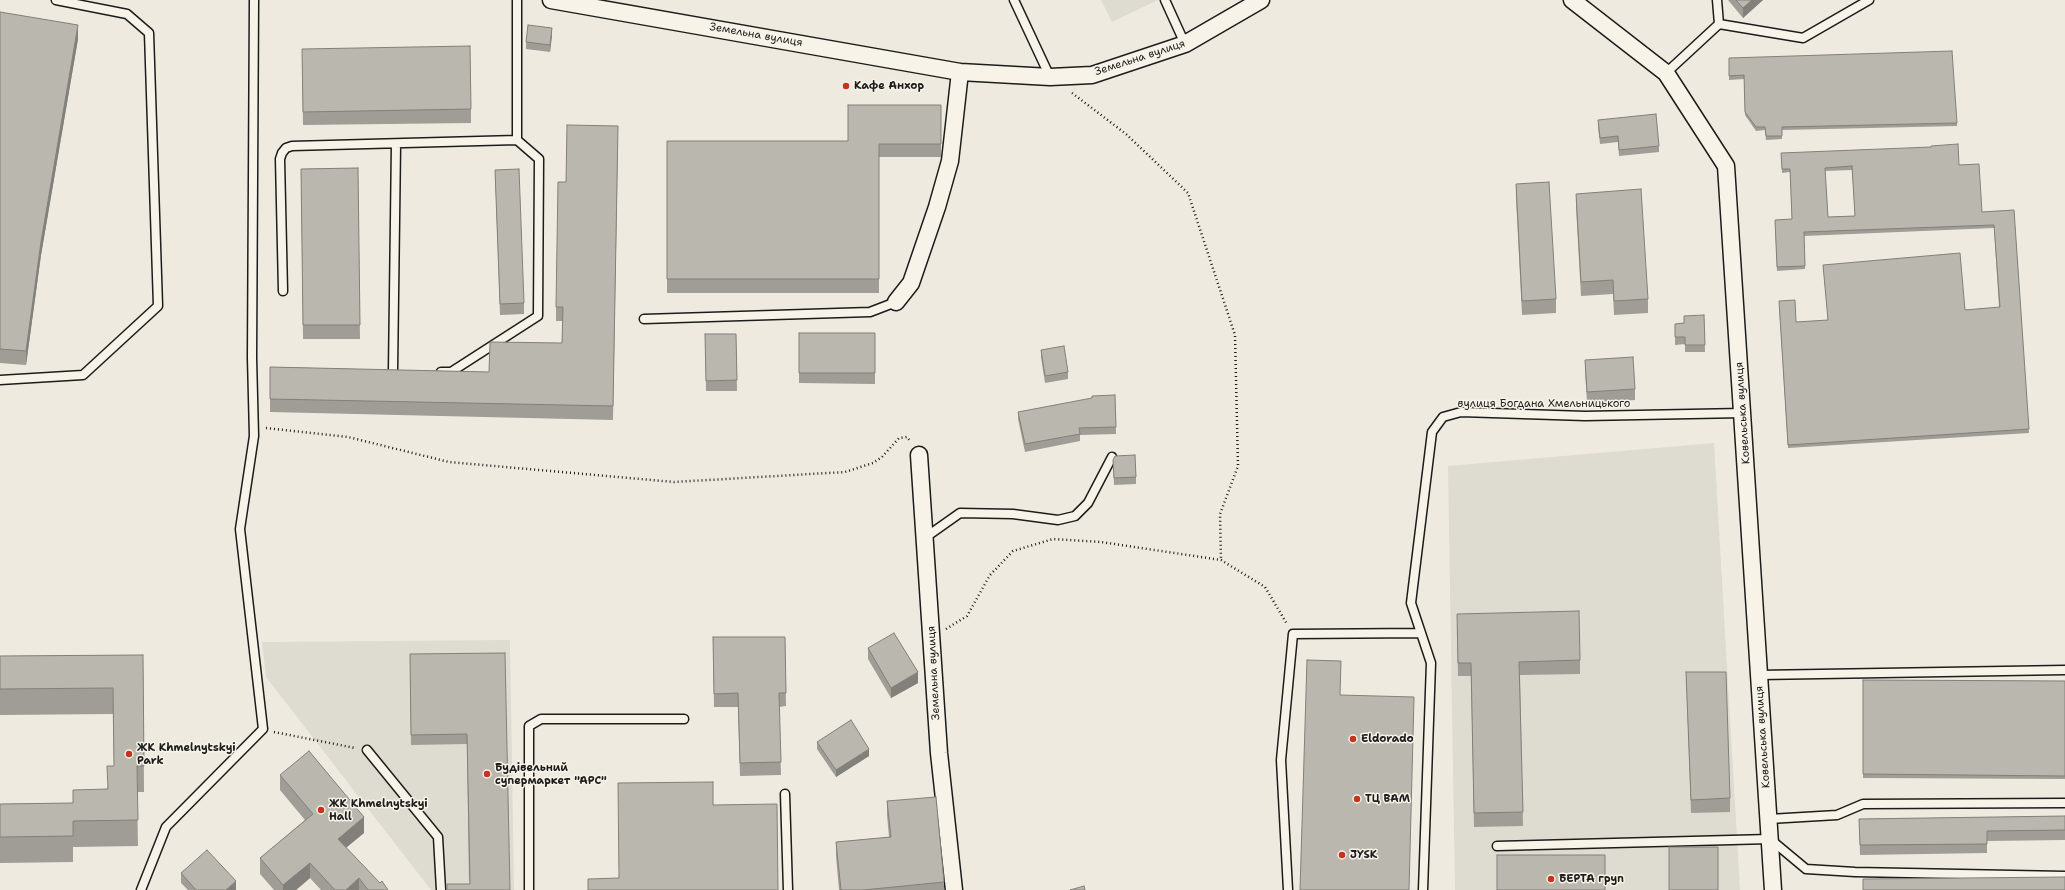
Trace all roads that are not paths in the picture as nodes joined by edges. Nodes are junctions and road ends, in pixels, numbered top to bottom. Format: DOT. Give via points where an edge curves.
graph roads {
  1 [pos="56,0"];
  2 [pos="254,0"];
  3 [pos="517,0"];
  4 [pos="551,0"];
  5 [pos="1014,0"];
  6 [pos="1165,0"];
  7 [pos="1261,0"];
  8 [pos="1572,0"];
  9 [pos="1717,0"];
  10 [pos="1869,0"];
  11 [pos="1719,24"];
  12 [pos="1185,44"];
  13 [pos="960,72"];
  14 [pos="1666,73"];
  15 [pos="1050,77"];
  16 [pos="517,140"];
  17 [pos="396,144"];
  18 [pos="283,291"];
  19 [pos="896,302"];
  20 [pos="644,319"];
  21 [pos="393,371"];
  22 [pos="429,371"];
  23 [pos="0,380"];
  24 [pos="1743,413"];
  25 [pos="919,455"];
  26 [pos="1112,457"];
  27 [pos="926,537"];
  28 [pos="1421,633"];
  29 [pos="2065,670"];
  30 [pos="1759,675"];
  31 [pos="684,719"];
  32 [pos="368,750"];
  33 [pos="785,794"];
  34 [pos="2065,803"];
  35 [pos="1769,819"];
  36 [pos="1770,839"];
  37 [pos="1497,846"];
  38 [pos="2065,876"];
  39 [pos="141,890"];
  40 [pos="441,890"];
  41 [pos="529,890"];
  42 [pos="788,890"];
  43 [pos="954,890"];
  44 [pos="1288,890"];
  45 [pos="1423,890"];
  46 [pos="1773,890"];
  1 -- 23 [label="lane" via="127,14 149,33 158,306 83,375"];
  2 -- 39 [label="lane" via="254,436 240,529 262,729 166,827"];
  3 -- 16 [label="lane"];
  4 -- 13 [label="street, Земельна вулиця"];
  5 -- 15 [label="lane"];
  6 -- 12 [label="lane"];
  7 -- 12 [label="street, Земельна вулиця"];
  8 -- 14 [label="street, Ковельська вулиця"];
  9 -- 11 [label="lane"];
  10 -- 11 [label="lane" via="1803,38"];
  11 -- 14 [label="lane"];
  12 -- 15 [label="street, Земельна вулиця" via="1092,75"];
  13 -- 15 [label="street, Земельна вулиця"];
  13 -- 19 [label="street" via="950,161 911,284"];
  14 -- 24 [label="street, Ковельська вулиця" via="1726,166"];
  16 -- 17 [label="lane"];
  16 -- 22 [label="lane" via="539,159 538,316 451,372"];
  17 -- 18 [label="lane" via="292,146 282,153 280,159"];
  17 -- 21 [label="lane"];
  19 -- 20 [label="lane" via="870,312"];
  24 -- 28 [label="lane, вулиця Богдана Хмельницького" via="1585,416 1461,412 1443,417 1432,432 1412,603"];
  24 -- 30 [label="street, Ковельська вулиця"];
  25 -- 27 [label="street, Земельна вулиця"];
  26 -- 27 [label="lane" via="1088,503 1075,516 1058,520 1013,514 960,513"];
  27 -- 43 [label="street, Земельна вулиця" via="939,753"];
  28 -- 44 [label="lane" via="1292,634 1281,760"];
  28 -- 45 [label="lane, вулиця Богдана Хмельницького" via="1431,663"];
  29 -- 30 [label="lane"];
  30 -- 35 [label="street, Ковельська вулиця"];
  31 -- 41 [label="lane" via="541,719 529,726"];
  32 -- 40 [label="lane" via="438,837"];
  33 -- 42 [label="lane"];
  34 -- 35 [label="lane" via="1863,804 1837,815"];
  35 -- 36 [label="street, Ковельська вулиця"];
  36 -- 37 [label="lane"];
  36 -- 38 [label="lane" via="1806,869"];
  36 -- 46 [label="street, Ковельська вулиця"];
}
